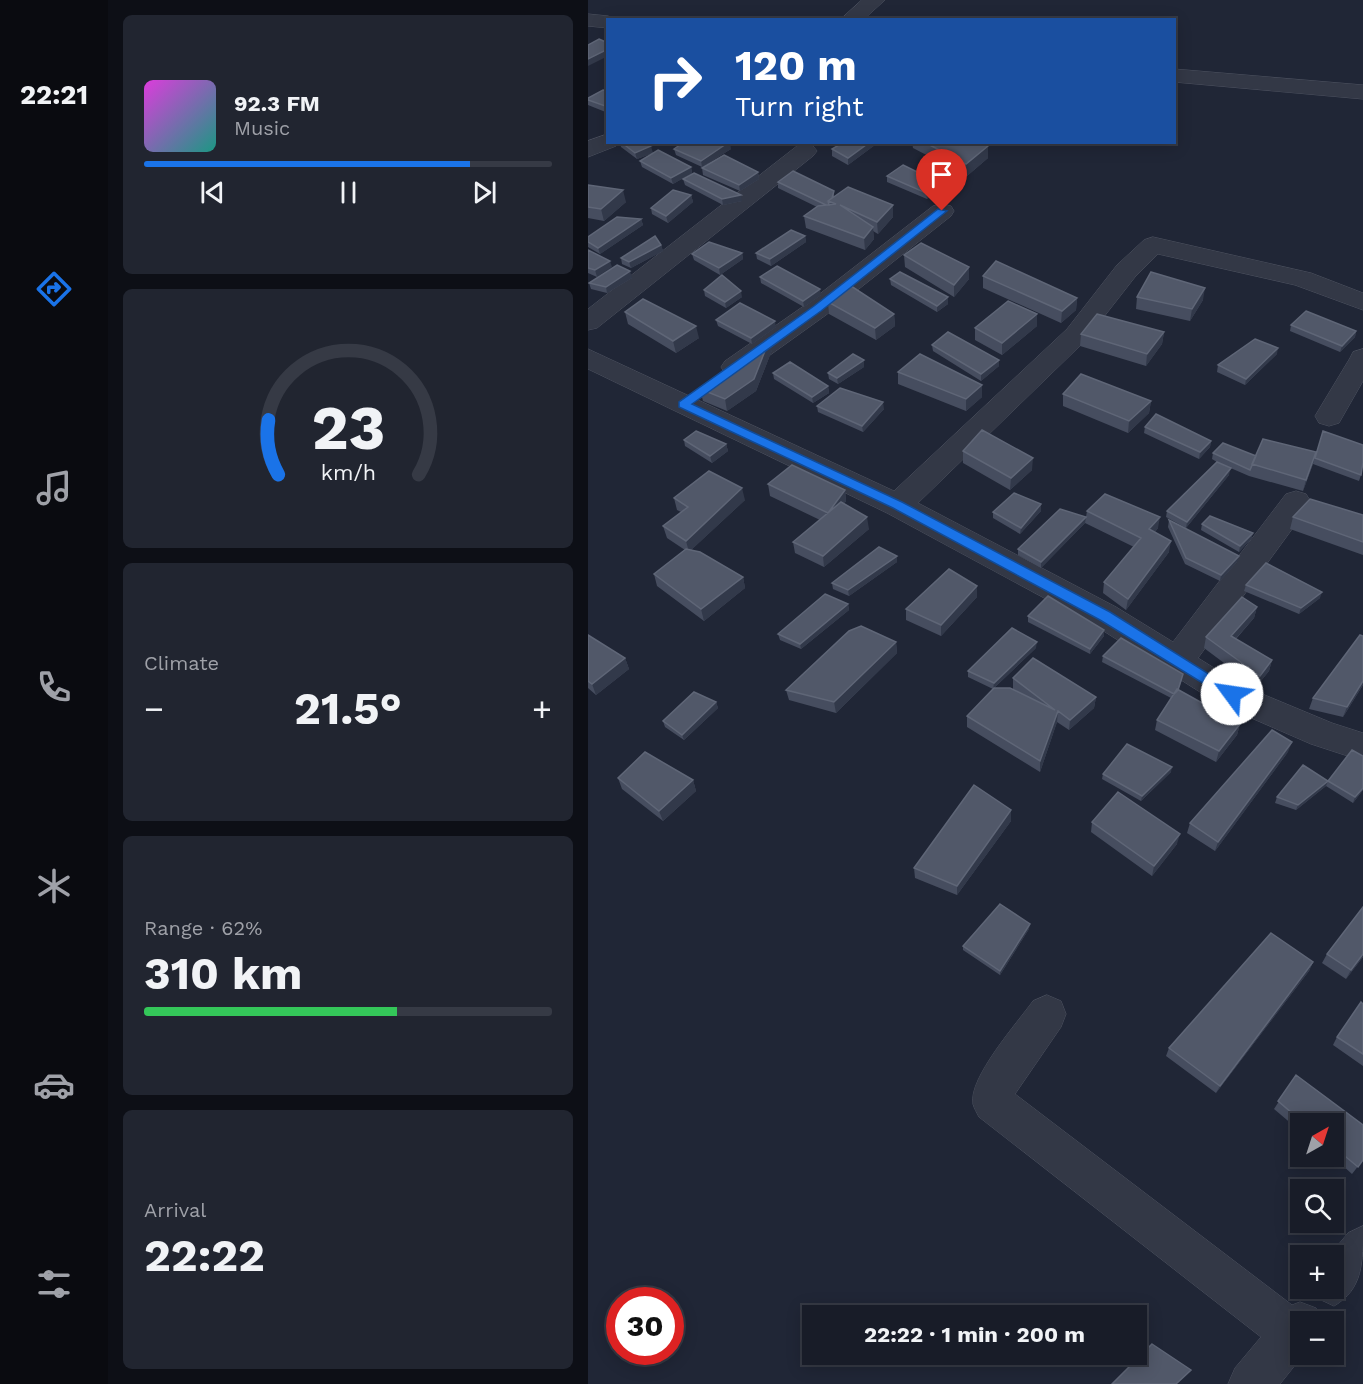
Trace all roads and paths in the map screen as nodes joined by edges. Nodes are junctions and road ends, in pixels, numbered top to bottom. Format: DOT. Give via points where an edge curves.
graph roads {
  1 [pos="875,0"];
  2 [pos="852,18"];
  3 [pos="588,20"];
  4 [pos="606,22"];
  5 [pos="1176,75"];
  6 [pos="1363,92"];
  7 [pos="606,142"];
  8 [pos="588,150"];
  9 [pos="805,151"];
  10 [pos="942,211"];
  11 [pos="1363,302"];
  12 [pos="588,322"];
  13 [pos="588,358"];
  14 [pos="1363,358"];
  15 [pos="699,393"];
  16 [pos="1329,416"];
  17 [pos="1296,502"];
  18 [pos="897,505"];
  19 [pos="1177,661"];
  20 [pos="1363,747"];
  21 [pos="1047,1014"];
  22 [pos="1363,1248"];
  23 [pos="1344,1272"];
  24 [pos="1321,1299"];
  25 [pos="1311,1311"];
  26 [pos="1290,1319"];
  27 [pos="1290,1337"];
  28 [pos="1251,1384"];
  1 -- 2 [label="street"];
  3 -- 4 [label="street"];
  5 -- 6 [label="street"];
  7 -- 8 [label="street"];
  9 -- 12 [label="street"];
  10 -- 15 [label="street" via="818,309"];
  11 -- 18 [label="street" via="1302,279 1153,245 1126,271 1076,336"];
  13 -- 15 [label="street"];
  14 -- 16 [label="street"];
  15 -- 18 [label="street"];
  17 -- 19 [label="street"];
  18 -- 19 [label="street" via="1105,616"];
  19 -- 20 [label="street" via="1232,694"];
  21 -- 26 [label="street" via="995,1088 993,1103"];
  22 -- 23 [label="street"];
  24 -- 25 [label="street"];
  27 -- 28 [label="street"];
}
